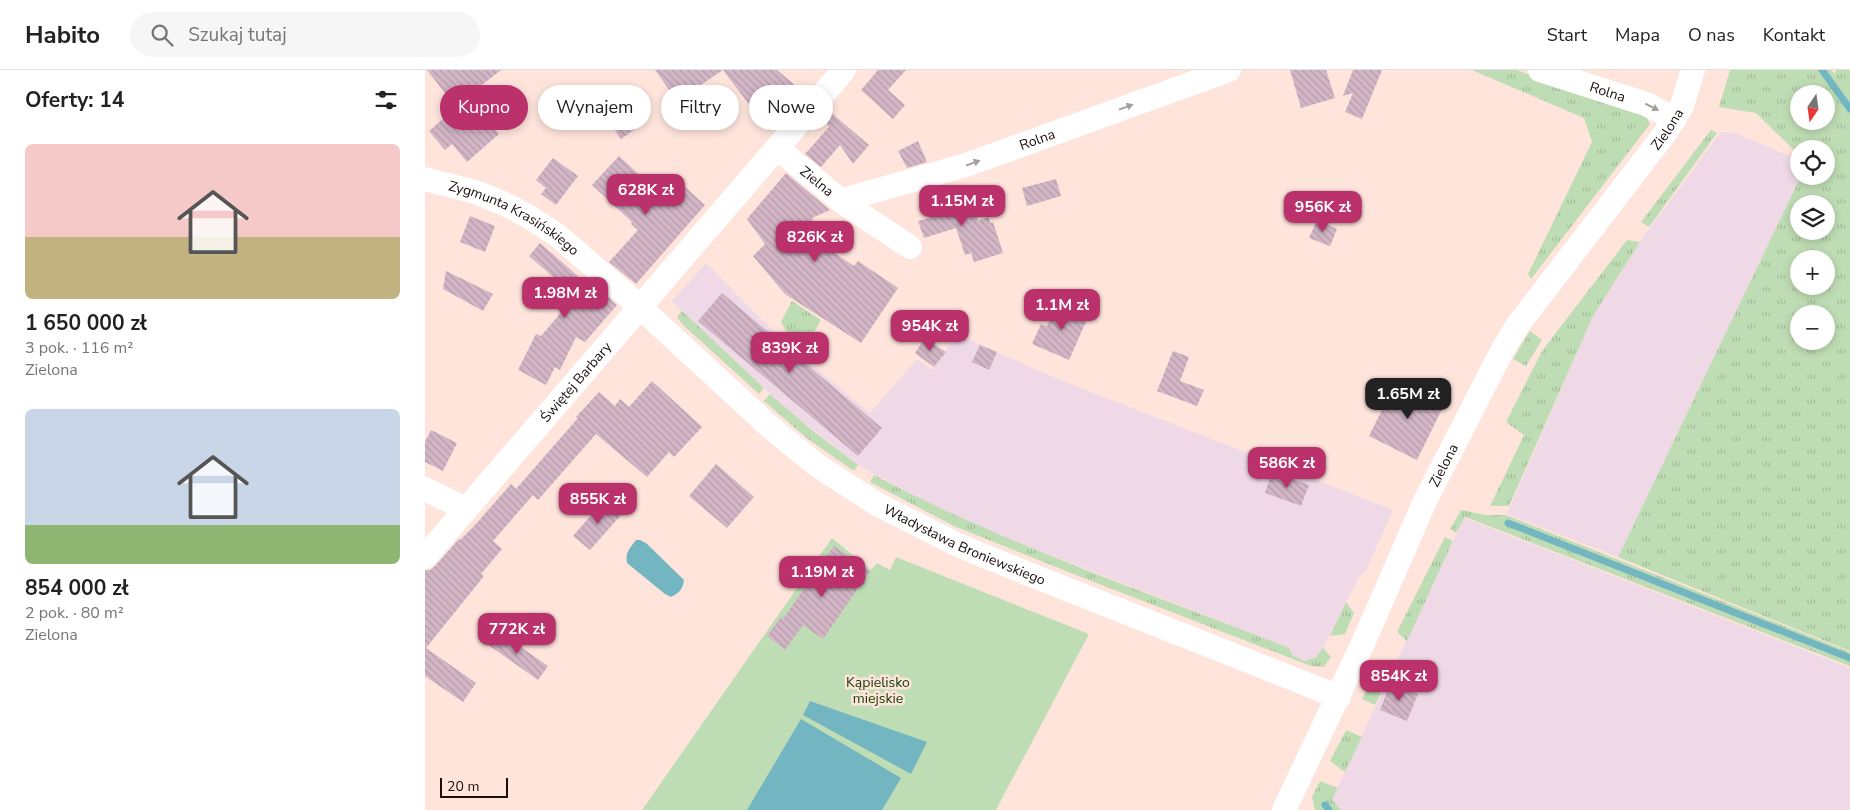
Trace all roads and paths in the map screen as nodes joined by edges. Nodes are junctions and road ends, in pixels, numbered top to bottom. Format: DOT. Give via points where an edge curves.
graph roads {
  1 [pos="844,70"];
  2 [pos="1229,70"];
  3 [pos="1540,70"];
  4 [pos="1693,70"];
  5 [pos="1675,119"];
  6 [pos="777,148"];
  7 [pos="425,179"];
  8 [pos="845,204"];
  9 [pos="910,247"];
  10 [pos="640,308"];
  11 [pos="425,489"];
  12 [pos="466,509"];
  13 [pos="425,557"];
  14 [pos="1339,697"];
  15 [pos="1284,810"];
  1 -- 6 [label="street, Świętej Barbary"];
  8 -- 2 [label="street, Rolna, one-way" via="850,198 966,165"];
  3 -- 5 [label="street, Rolna, one-way" via="1646,104"];
  4 -- 5 [label="street, Zielona"];
  5 -- 14 [label="street, Zielona" via="1506,344 1425,501"];
  6 -- 8 [label="street, Zielna"];
  6 -- 10 [label="street, Świętej Barbary"];
  7 -- 10 [label="street, Zygmunta Krasińskiego" via="475,192 531,218 557,235"];
  8 -- 9 [label="street, Zielna"];
  10 -- 12 [label="street, Świętej Barbary"];
  10 -- 14 [label="street, Władysława Broniewskiego" via="769,426 818,466 877,504 1012,568"];
  11 -- 12 [label="street"];
  12 -- 13 [label="street, Świętej Barbary"];
  14 -- 15 [label="street, Zielona"];
}
